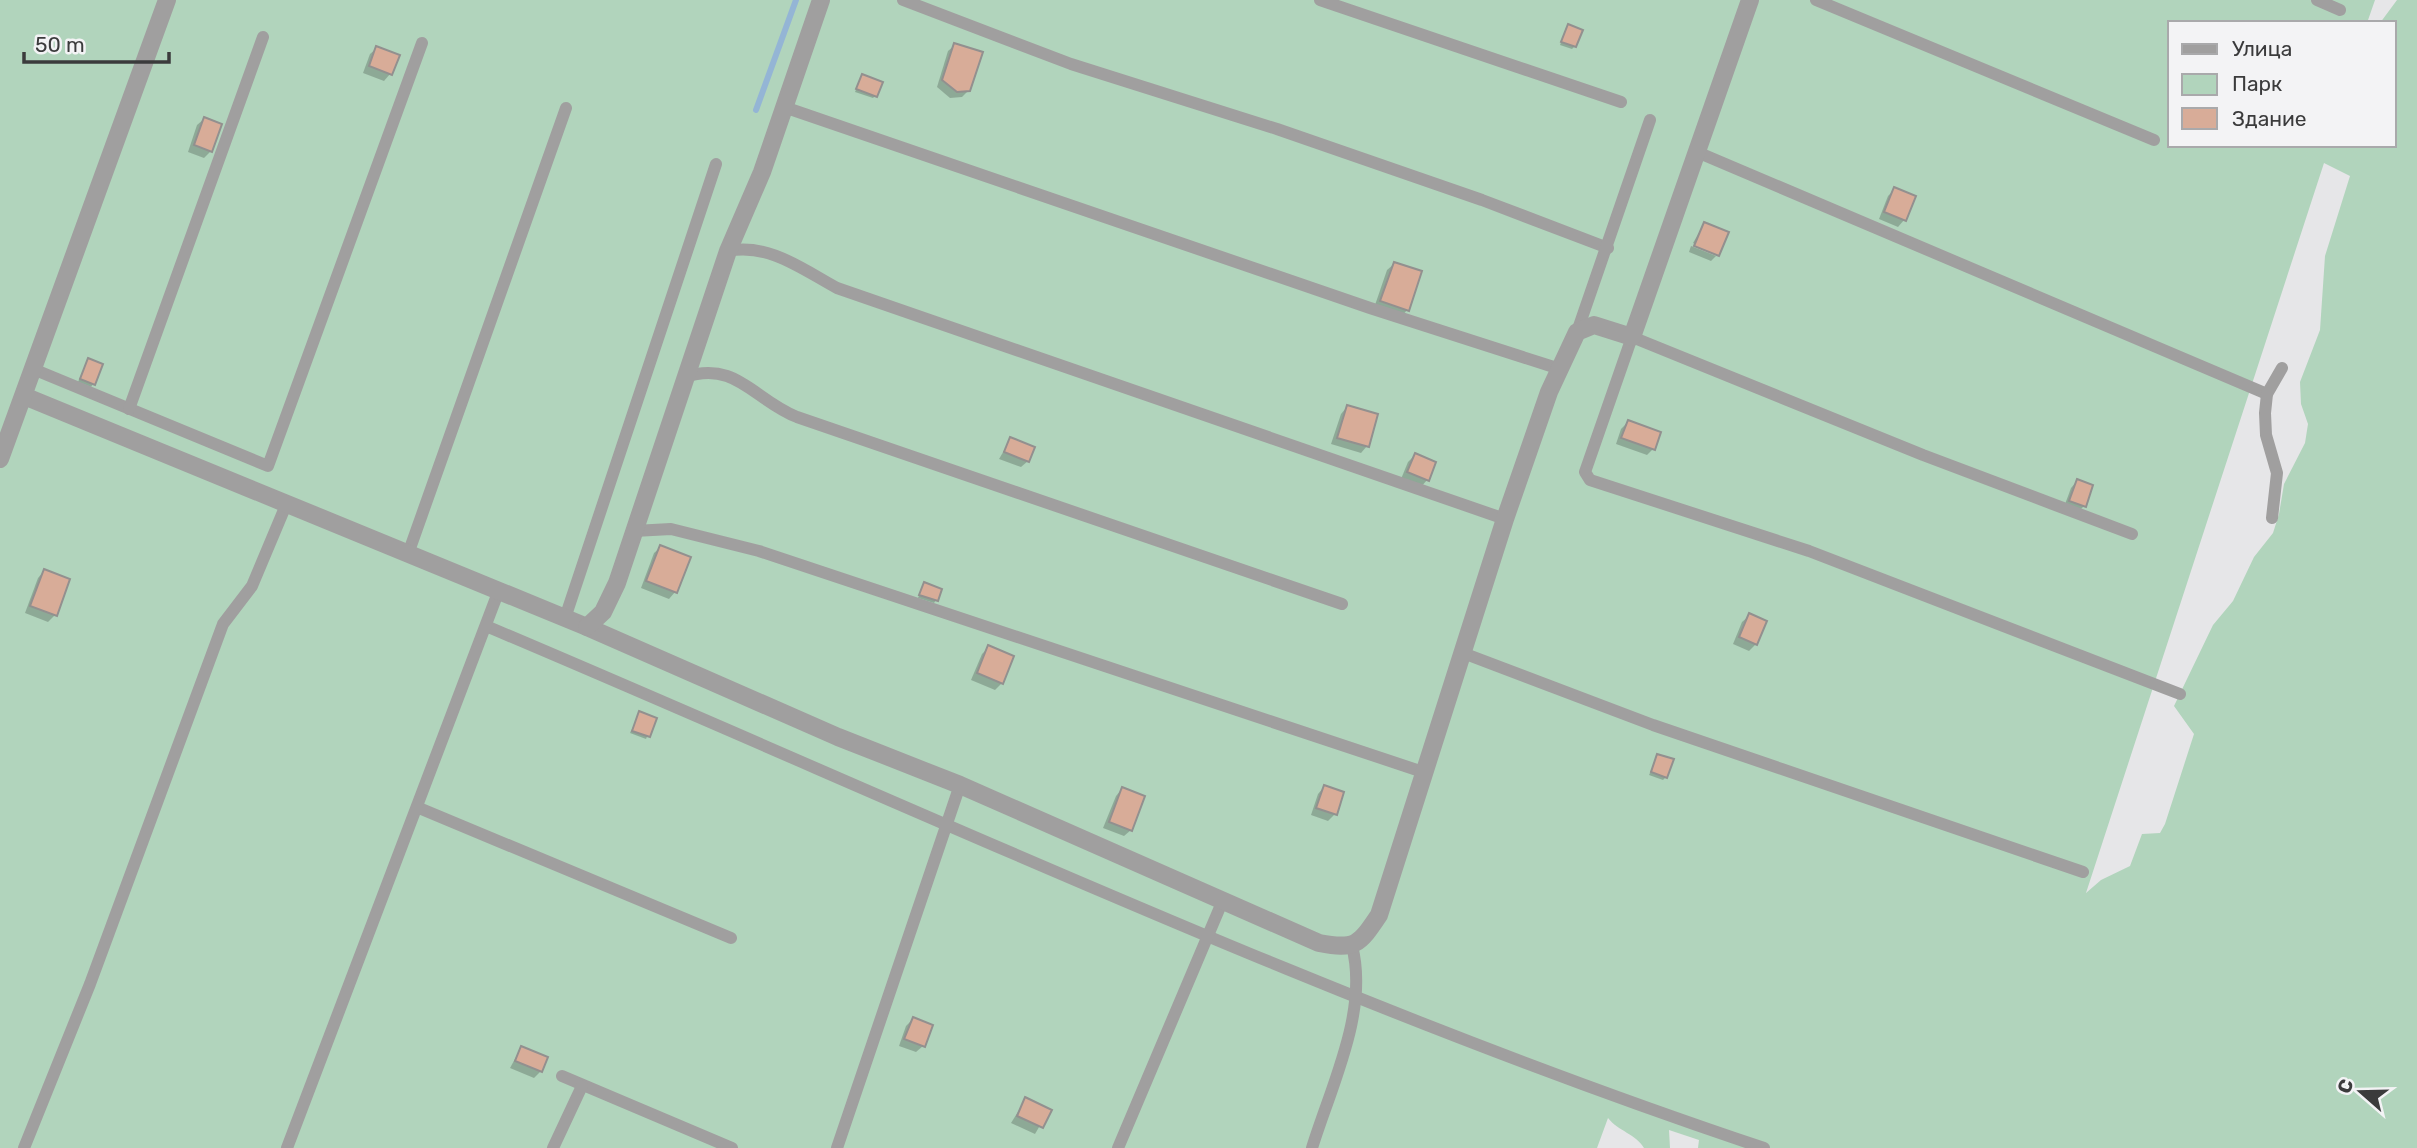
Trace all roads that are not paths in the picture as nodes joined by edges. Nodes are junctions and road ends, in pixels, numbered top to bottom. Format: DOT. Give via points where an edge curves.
graph roads {
  1 [pos="167,0"];
  2 [pos="821,0"];
  3 [pos="903,0"];
  4 [pos="1320,0"];
  5 [pos="1751,0"];
  6 [pos="1816,0"];
  7 [pos="2317,0"];
  8 [pos="2340,10"];
  9 [pos="262,37"];
  10 [pos="422,43"];
  11 [pos="1621,102"];
  12 [pos="783,107"];
  13 [pos="566,108"];
  14 [pos="1650,120"];
  15 [pos="2154,140"];
  16 [pos="1696,152"];
  17 [pos="716,164"];
  18 [pos="1608,248"];
  19 [pos="728,251"];
  20 [pos="1577,332"];
  21 [pos="1632,337"];
  22 [pos="2282,368"];
  23 [pos="33,369"];
  24 [pos="1560,369"];
  25 [pos="685,377"];
  26 [pos="2267,394"];
  27 [pos="24,396"];
  28 [pos="129,409"];
  29 [pos="0,459"];
  30 [pos="286,505"];
  31 [pos="2272,518"];
  32 [pos="1505,519"];
  33 [pos="634,531"];
  34 [pos="2132,534"];
  35 [pos="408,554"];
  36 [pos="499,590"];
  37 [pos="1342,604"];
  38 [pos="565,618"];
  39 [pos="486,626"];
  40 [pos="587,627"];
  41 [pos="1463,653"];
  42 [pos="2180,694"];
  43 [pos="1426,773"];
  44 [pos="960,785"];
  45 [pos="419,808"];
  46 [pos="947,824"];
  47 [pos="2083,872"];
  48 [pos="1223,900"];
  49 [pos="1207,937"];
  50 [pos="731,938"];
  51 [pos="1352,946"];
  52 [pos="1354,997"];
  53 [pos="562,1076"];
  54 [pos="582,1086"];
  55 [pos="24,1148"];
  56 [pos="287,1148"];
  57 [pos="553,1148"];
  58 [pos="732,1148"];
  59 [pos="836,1148"];
  60 [pos="1118,1148"];
  61 [pos="1312,1148"];
  62 [pos="1765,1148"];
  1 -- 23 [label="street"];
  2 -- 12 [label="street"];
  3 -- 18 [label="lane" via="1071,64 1277,129"];
  4 -- 11 [label="lane"];
  5 -- 16 [label="street"];
  6 -- 15 [label="lane"];
  7 -- 8 [label="lane"];
  9 -- 28 [label="lane"];
  10 -- 28 [label="lane" via="268,466"];
  12 -- 19 [label="street" via="762,172"];
  12 -- 24 [label="lane"];
  13 -- 35 [label="lane"];
  14 -- 18 [label="lane"];
  16 -- 21 [label="street"];
  16 -- 26 [label="lane"];
  17 -- 38 [label="lane"];
  18 -- 20 [label="lane"];
  19 -- 25 [label="street"];
  19 -- 32 [label="lane" via="764,250 837,288"];
  20 -- 21 [label="street" via="1594,326"];
  20 -- 24 [label="street"];
  21 -- 34 [label="lane"];
  21 -- 42 [label="lane" via="1586,472 1590,480 1809,551"];
  22 -- 26 [label="lane"];
  23 -- 27 [label="street"];
  23 -- 28 [label="lane"];
  24 -- 32 [label="street"];
  25 -- 33 [label="street"];
  25 -- 37 [label="lane" via="719,372 797,417"];
  26 -- 31 [label="lane" via="2266,435 2278,491"];
  27 -- 29 [label="street"];
  27 -- 30 [label="street"];
  30 -- 35 [label="street"];
  30 -- 55 [label="lane" via="252,586 223,624"];
  32 -- 41 [label="street"];
  33 -- 40 [label="street" via="603,612"];
  33 -- 43 [label="lane" via="671,529 759,551"];
  35 -- 36 [label="street"];
  36 -- 38 [label="street"];
  36 -- 39 [label="lane"];
  38 -- 40 [label="street"];
  39 -- 45 [label="lane"];
  39 -- 46 [label="lane"];
  40 -- 44 [label="street"];
  41 -- 43 [label="street"];
  41 -- 47 [label="lane" via="1653,725"];
  43 -- 51 [label="street" via="1379,915 1362,940"];
  44 -- 46 [label="lane"];
  44 -- 48 [label="street"];
  45 -- 50 [label="lane"];
  45 -- 56 [label="lane"];
  46 -- 49 [label="lane"];
  46 -- 59 [label="lane"];
  48 -- 49 [label="lane"];
  48 -- 51 [label="street" via="1319,943"];
  49 -- 52 [label="lane"];
  49 -- 60 [label="lane"];
  51 -- 52 [label="lane"];
  52 -- 61 [label="lane" via="1348,1035"];
  52 -- 62 [label="lane" via="1648,1109"];
  53 -- 54 [label="lane"];
  54 -- 57 [label="lane"];
  54 -- 58 [label="lane"];
}
